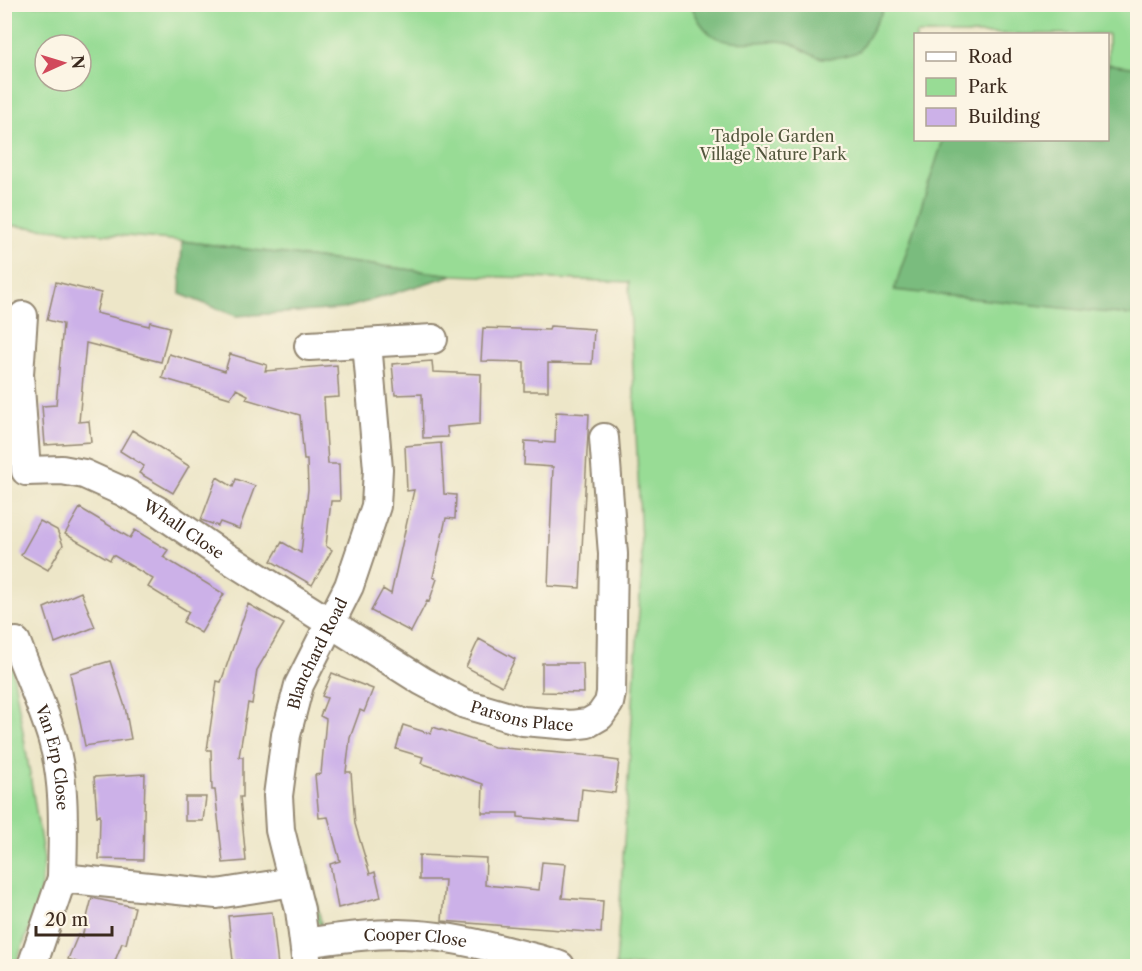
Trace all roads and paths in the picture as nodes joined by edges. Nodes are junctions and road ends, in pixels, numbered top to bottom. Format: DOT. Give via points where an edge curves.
graph roads {
  1 [pos="23,316"];
  2 [pos="433,339"];
  3 [pos="367,343"];
  4 [pos="309,346"];
  5 [pos="604,438"];
  6 [pos="15,472"];
  7 [pos="330,621"];
  8 [pos="16,642"];
  9 [pos="62,878"];
  10 [pos="293,882"];
  11 [pos="305,955"];
  12 [pos="32,966"];
  13 [pos="560,966"];
  1 -- 6 [label="street, Whall Close"];
  2 -- 3 [label="street"];
  3 -- 4 [label="street"];
  3 -- 7 [label="street, Blanchard Road" via="378,469 376,506 356,569"];
  5 -- 7 [label="street, Parsons Place" via="613,554 611,693 605,710 595,719 581,725 541,724 482,710 422,681"];
  6 -- 7 [label="street, Whall Close" via="62,470 94,477 158,511"];
  7 -- 10 [label="street, Blanchard Road" via="299,685 284,750 278,819"];
  8 -- 9 [label="street, Van Erp Close" via="54,747 62,800"];
  9 -- 10 [label="street" via="217,894"];
  9 -- 12 [label="street, Van Erp Close"];
  10 -- 11 [label="street, Blanchard Road"];
  11 -- 13 [label="street, Cooper Close" via="377,933 428,934 462,939"];
}
